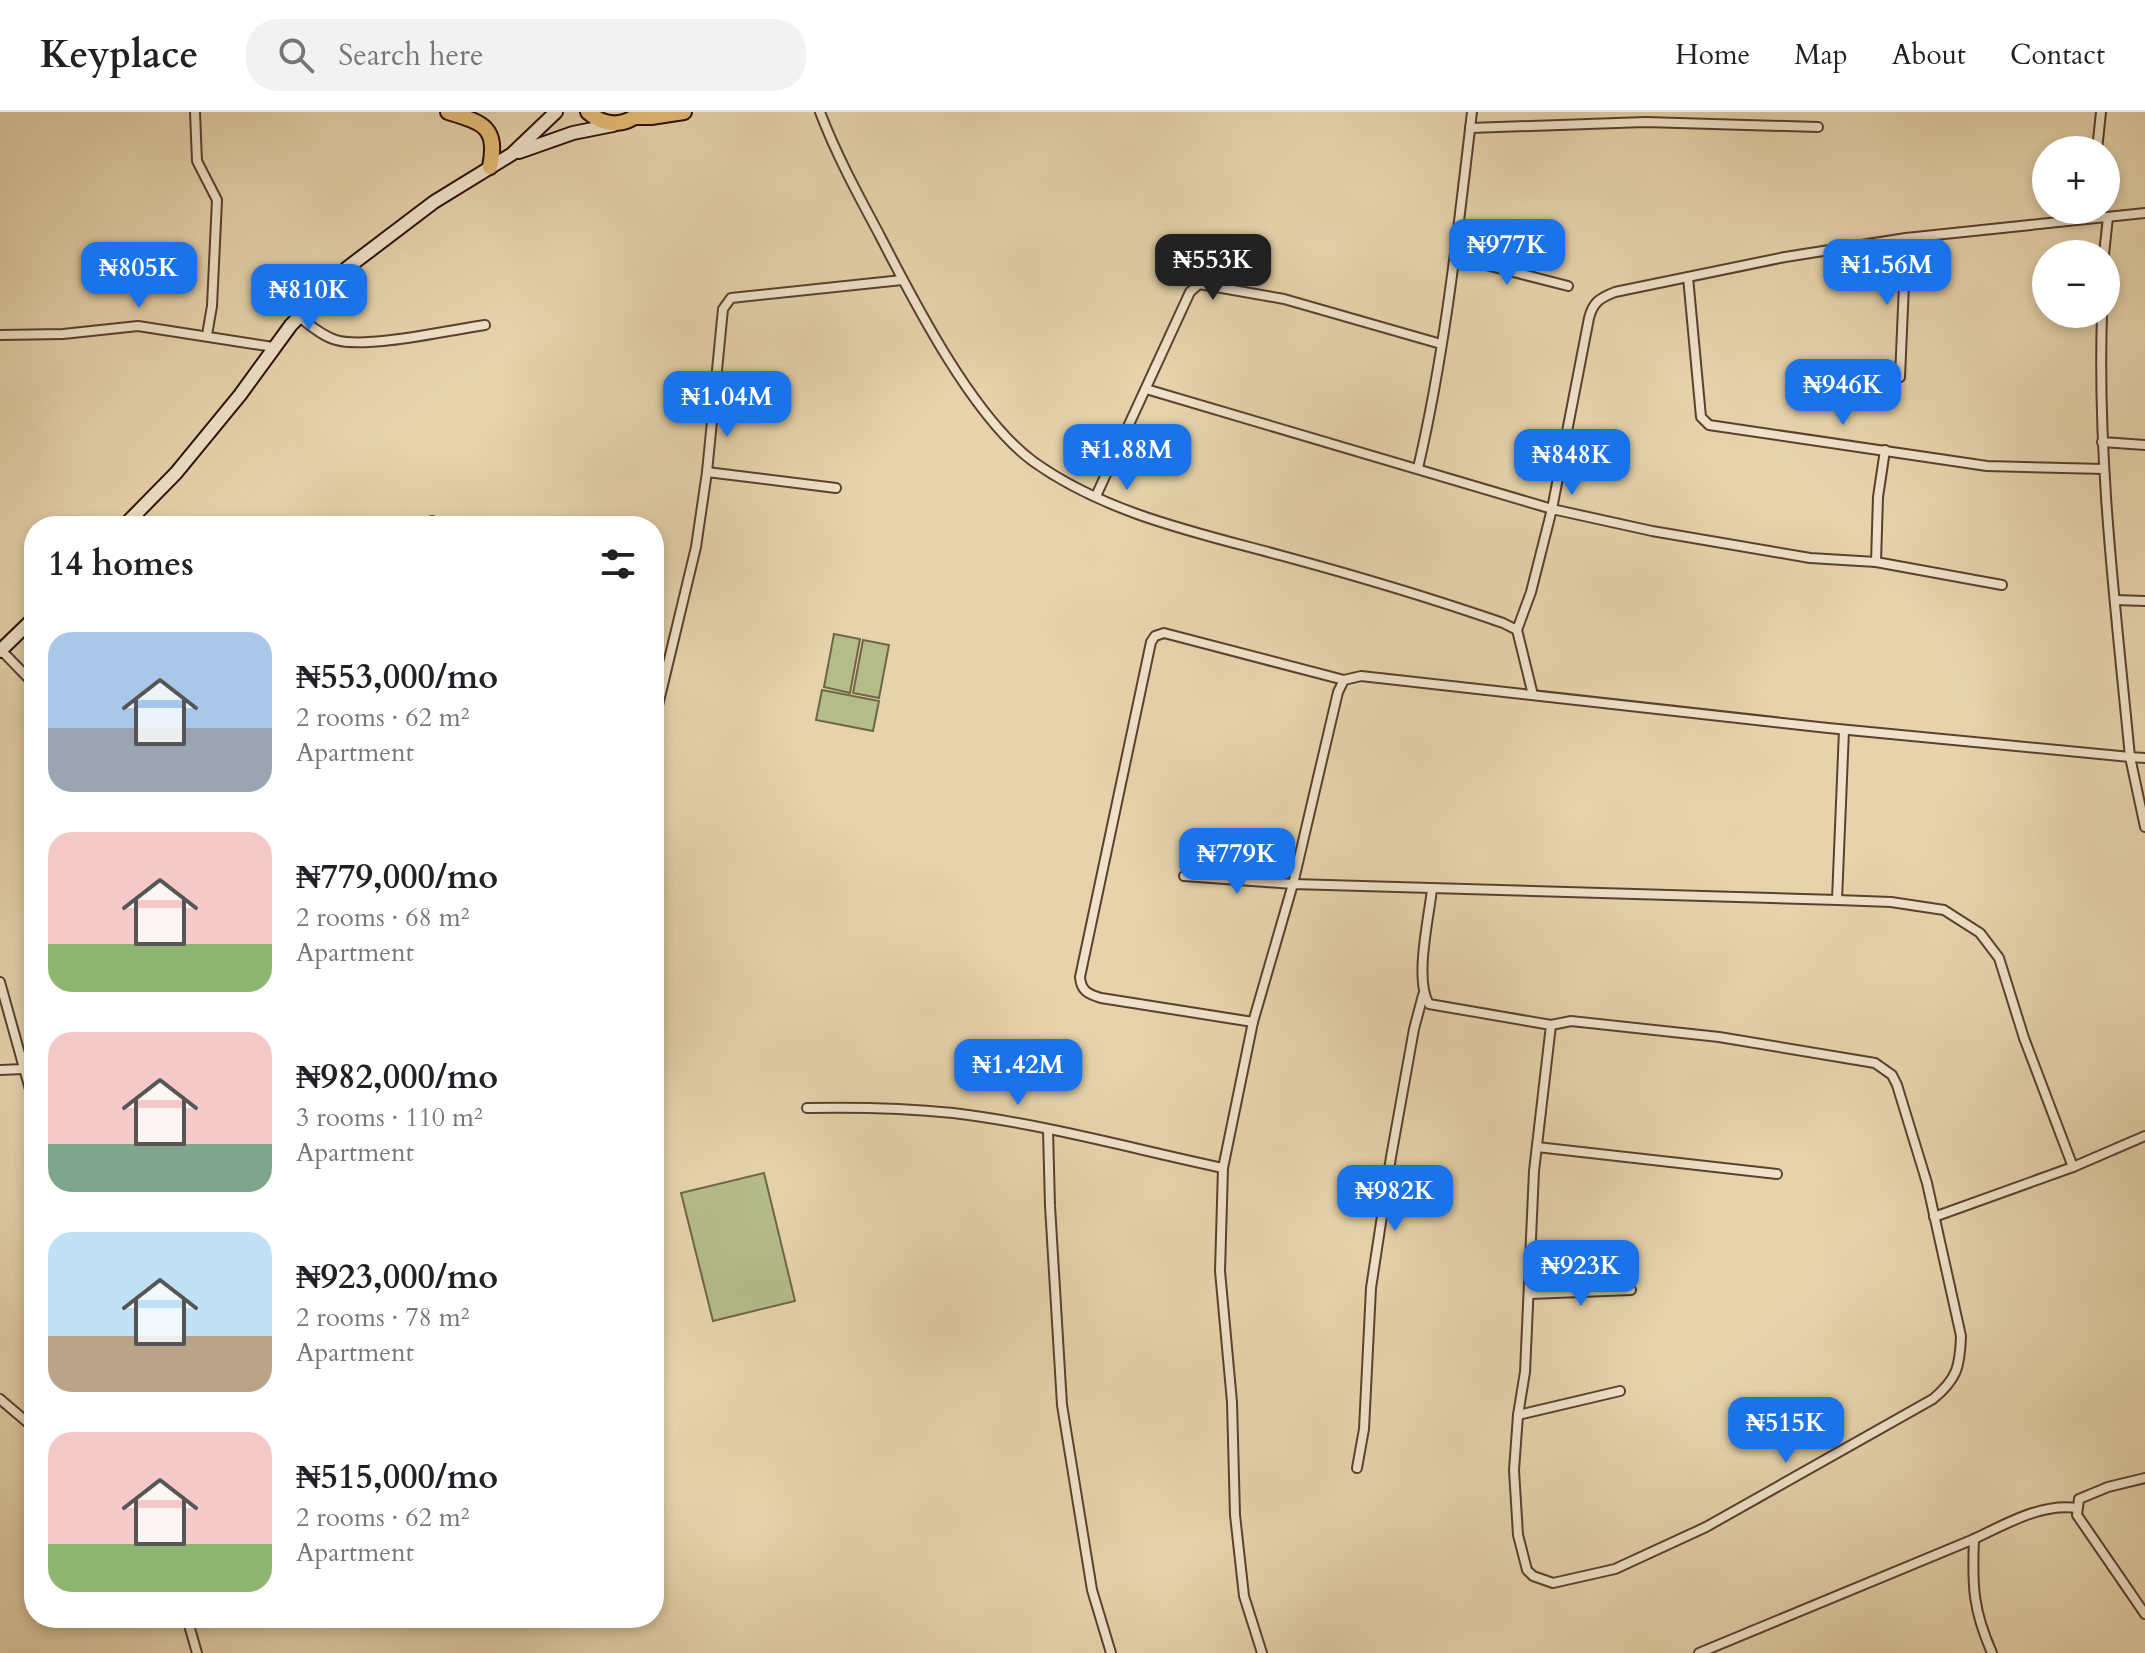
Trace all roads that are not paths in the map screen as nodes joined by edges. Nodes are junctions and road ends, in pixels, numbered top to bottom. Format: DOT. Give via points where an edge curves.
graph roads {
  1 [pos="195,112"];
  2 [pos="448,112"];
  3 [pos="556,112"];
  4 [pos="684,112"];
  5 [pos="820,112"];
  6 [pos="1472,112"];
  7 [pos="2101,112"];
  8 [pos="585,113"];
  9 [pos="638,115"];
  10 [pos="618,124"];
  11 [pos="1818,127"];
  12 [pos="1470,128"];
  13 [pos="2098,136"];
  14 [pos="512,154"];
  15 [pos="490,167"];
  16 [pos="2145,213"];
  17 [pos="2120,216"];
  18 [pos="2032,222"];
  19 [pos="1906,238"];
  20 [pos="1455,257"];
  21 [pos="1688,277"];
  22 [pos="902,280"];
  23 [pos="1568,286"];
  24 [pos="299,317"];
  25 [pos="485,325"];
  26 [pos="2102,328"];
  27 [pos="0,335"];
  28 [pos="207,335"];
  29 [pos="1441,344"];
  30 [pos="273,347"];
  31 [pos="1900,377"];
  32 [pos="1146,389"];
  33 [pos="2102,442"];
  34 [pos="2145,445"];
  35 [pos="1885,450"];
  36 [pos="1418,468"];
  37 [pos="2104,469"];
  38 [pos="707,472"];
  39 [pos="836,488"];
  40 [pos="1096,496"];
  41 [pos="1552,509"];
  42 [pos="134,516"];
  43 [pos="1876,562"];
  44 [pos="2002,585"];
  45 [pos="2115,600"];
  46 [pos="2145,601"];
  47 [pos="24,627"];
  48 [pos="1517,630"];
  49 [pos="0,650"];
  50 [pos="24,674"];
  51 [pos="664,680"];
  52 [pos="1344,680"];
  53 [pos="1533,695"];
  54 [pos="1844,730"];
  55 [pos="2130,757"];
  56 [pos="2145,758"];
  57 [pos="2145,827"];
  58 [pos="1184,876"];
  59 [pos="1293,884"];
  60 [pos="1432,889"];
  61 [pos="1837,900"];
  62 [pos="0,982"];
  63 [pos="1423,995"];
  64 [pos="1253,1022"];
  65 [pos="1551,1025"];
  66 [pos="24,1069"];
  67 [pos="0,1070"];
  68 [pos="807,1108"];
  69 [pos="1048,1130"];
  70 [pos="2145,1136"];
  71 [pos="1537,1147"];
  72 [pos="2073,1167"];
  73 [pos="1223,1168"];
  74 [pos="1777,1174"];
  75 [pos="1934,1217"];
  76 [pos="1631,1290"];
  77 [pos="1530,1294"];
  78 [pos="1620,1391"];
  79 [pos="0,1399"];
  80 [pos="1518,1415"];
  81 [pos="24,1419"];
  82 [pos="1357,1468"];
  83 [pos="2145,1478"];
  84 [pos="2077,1508"];
  85 [pos="1974,1539"];
  86 [pos="2145,1614"];
  87 [pos="190,1628"];
  88 [pos="197,1653"];
  89 [pos="1111,1653"];
  90 [pos="1262,1653"];
  91 [pos="1699,1653"];
  92 [pos="1992,1653"];
  1 -- 28 [label="street" via="197,161 217,200"];
  2 -- 15 [label="main road" via="485,126 492,135"];
  3 -- 14 [label="street"];
  4 -- 9 [label="main road"];
  5 -- 22 [label="street"];
  6 -- 12 [label="street"];
  7 -- 13 [label="street"];
  8 -- 10 [label="main road"];
  9 -- 10 [label="main road"];
  10 -- 14 [label="street"];
  11 -- 12 [label="street" via="1645,122"];
  12 -- 20 [label="street"];
  14 -- 15 [label="street"];
  15 -- 24 [label="street" via="347,268"];
  16 -- 17 [label="street"];
  18 -- 19 [label="street"];
  19 -- 21 [label="street"];
  19 -- 31 [label="street"];
  20 -- 23 [label="street"];
  20 -- 29 [label="street"];
  21 -- 35 [label="street" via="1701,417 1709,425"];
  21 -- 41 [label="street" via="1615,292 1592,306"];
  22 -- 38 [label="street" via="731,298 723,309"];
  22 -- 40 [label="street" via="950,360 1008,438 1032,460"];
  24 -- 25 [label="street" via="345,342"];
  24 -- 30 [label="street"];
  26 -- 33 [label="street"];
  27 -- 28 [label="street" via="138,326"];
  28 -- 30 [label="street"];
  29 -- 32 [label="street" via="1284,299 1199,284 1190,292"];
  29 -- 36 [label="street"];
  30 -- 42 [label="street" via="176,473"];
  32 -- 36 [label="street"];
  32 -- 40 [label="street"];
  33 -- 34 [label="street"];
  33 -- 37 [label="street"];
  35 -- 37 [label="street" via="1987,466"];
  35 -- 43 [label="street"];
  36 -- 41 [label="street"];
  37 -- 45 [label="street"];
  38 -- 39 [label="street"];
  38 -- 51 [label="street" via="696,547"];
  40 -- 48 [label="street" via="1175,527 1347,574"];
  41 -- 43 [label="street" via="1810,558"];
  41 -- 48 [label="street"];
  43 -- 44 [label="street"];
  45 -- 46 [label="street"];
  45 -- 55 [label="street"];
  47 -- 49 [label="street"];
  48 -- 53 [label="street"];
  49 -- 50 [label="street"];
  52 -- 53 [label="street" via="1361,676"];
  52 -- 59 [label="street"];
  52 -- 64 [label="street" via="1164,633 1151,642 1081,987 1101,998"];
  53 -- 54 [label="street"];
  54 -- 55 [label="street"];
  54 -- 61 [label="street"];
  55 -- 56 [label="street"];
  55 -- 57 [label="street"];
  58 -- 59 [label="street"];
  59 -- 60 [label="street"];
  59 -- 64 [label="street"];
  60 -- 61 [label="street"];
  60 -- 63 [label="street"];
  61 -- 72 [label="street" via="1944,910 1980,933 1999,958"];
  62 -- 66 [label="street"];
  63 -- 65 [label="street" via="1429,1004"];
  63 -- 82 [label="street" via="1371,1288"];
  64 -- 73 [label="street"];
  65 -- 71 [label="street"];
  65 -- 75 [label="street" via="1571,1021 1719,1037 1875,1063 1897,1085"];
  66 -- 67 [label="street"];
  68 -- 69 [label="street" via="918,1110"];
  69 -- 73 [label="street"];
  69 -- 89 [label="street" via="1062,1405 1092,1590"];
  70 -- 72 [label="street"];
  71 -- 74 [label="street"];
  71 -- 77 [label="street"];
  72 -- 75 [label="street"];
  73 -- 90 [label="street" via="1220,1271 1235,1515 1244,1596"];
  75 -- 80 [label="street" via="1961,1336 1960,1360 1948,1386 1706,1527 1615,1569 1553,1583 1533,1576 1518,1535"];
  76 -- 77 [label="street"];
  77 -- 80 [label="street"];
  78 -- 80 [label="street"];
  79 -- 81 [label="street"];
  83 -- 84 [label="street" via="2079,1499"];
  84 -- 85 [label="street" via="2054,1507"];
  84 -- 86 [label="street"];
  85 -- 91 [label="street"];
  85 -- 92 [label="street" via="1977,1620"];
  87 -- 88 [label="street"];
}
